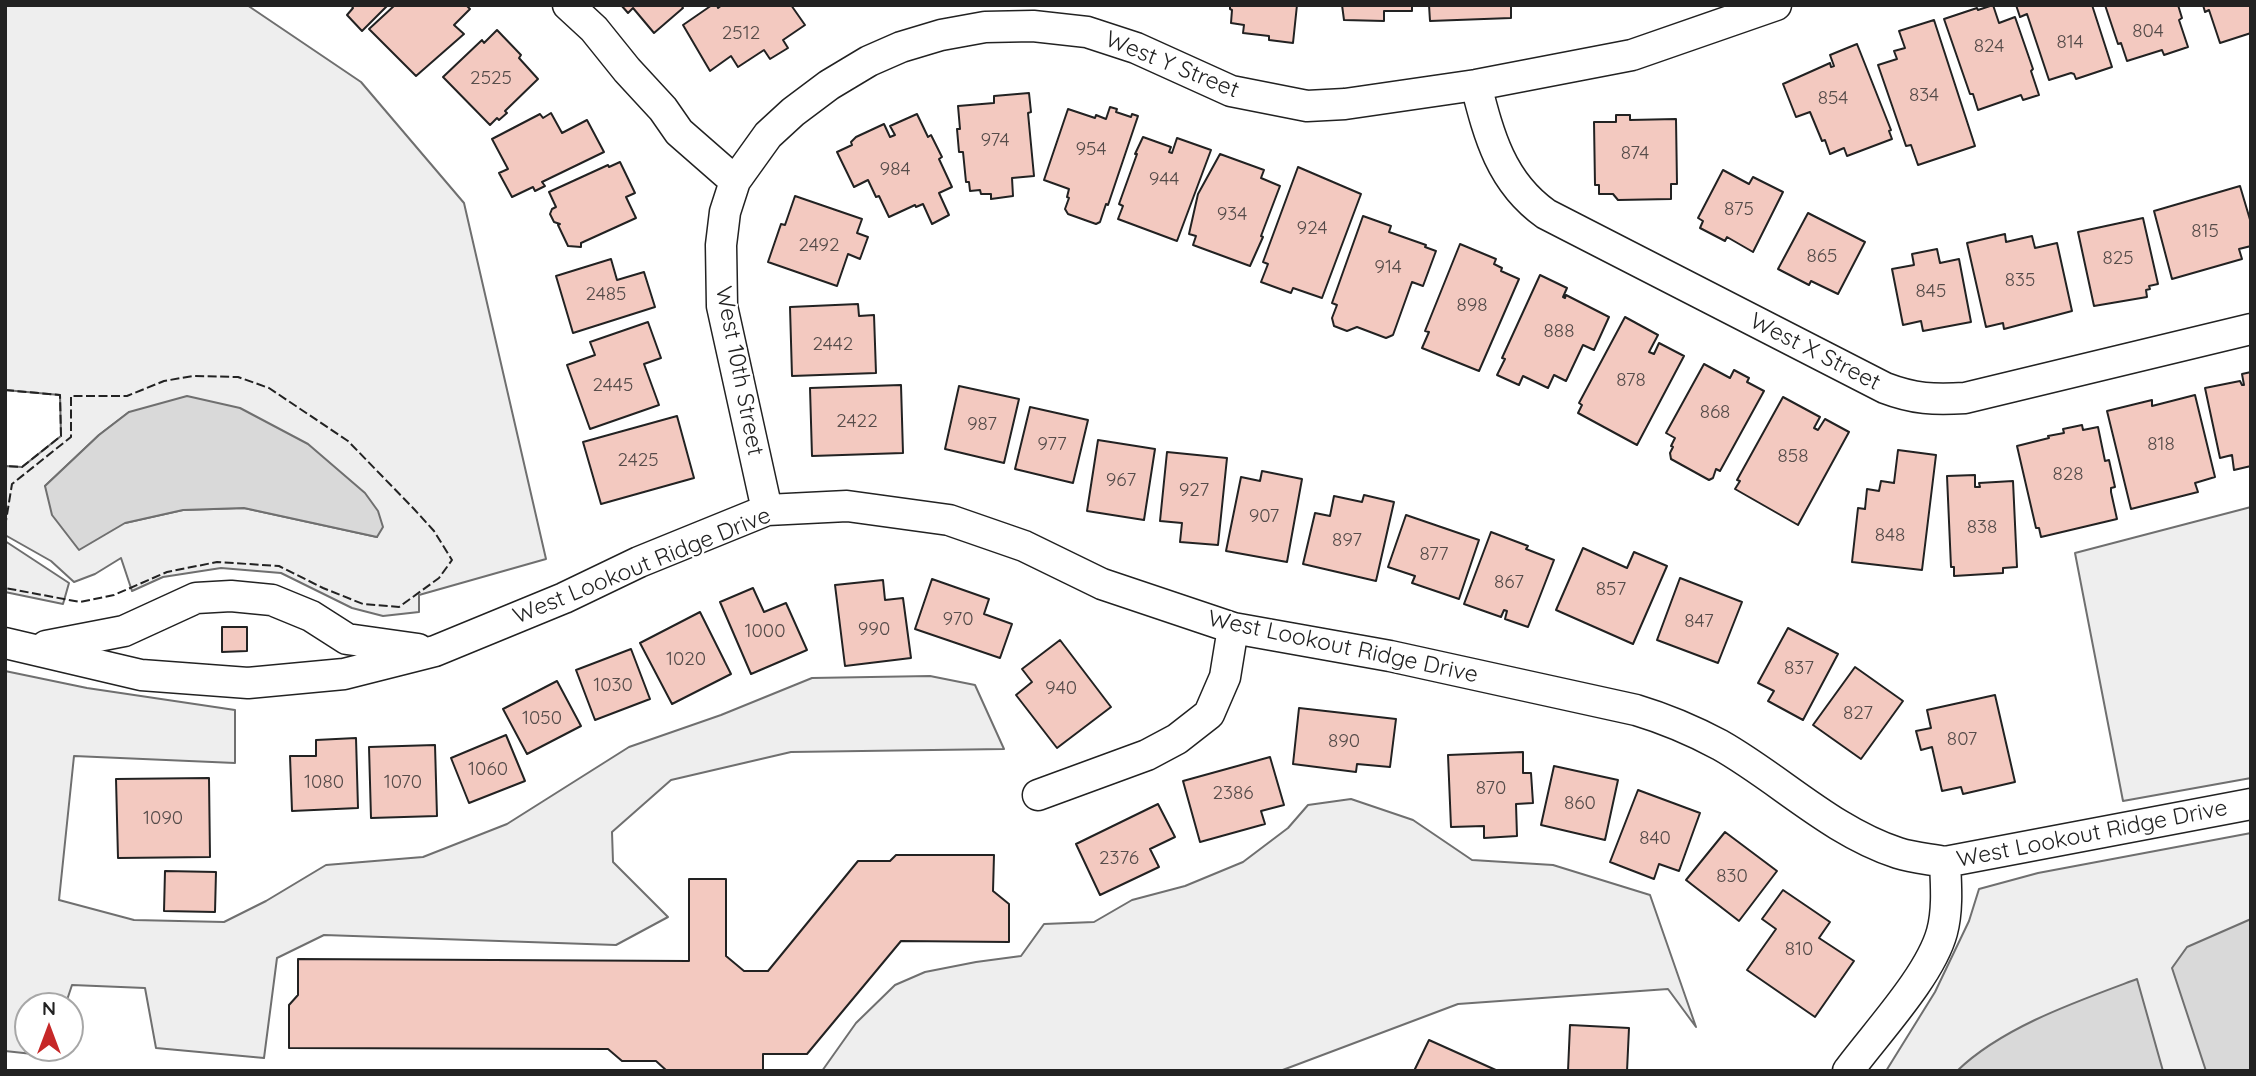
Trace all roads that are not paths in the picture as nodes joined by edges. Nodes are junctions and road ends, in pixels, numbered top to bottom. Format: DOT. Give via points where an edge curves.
graph roads {
  1 [pos="568,5"];
  2 [pos="1776,5"];
  3 [pos="1476,85"];
  4 [pos="735,181"];
  5 [pos="2251,329"];
  6 [pos="767,510"];
  7 [pos="1233,628"];
  8 [pos="18,646"];
  9 [pos="435,652"];
  10 [pos="1038,795"];
  11 [pos="2251,804"];
  12 [pos="1945,862"];
  13 [pos="1848,1071"];
  1 -- 4 [label="street" via="594,29 679,132"];
  2 -- 3 [label="street, West Y Street" via="1632,55"];
  3 -- 4 [label="street, West Y Street" via="1307,106 1231,92 1136,48 1087,32 985,27 901,47 829,85 768,135"];
  3 -- 5 [label="street, West X Street" via="1501,163 1519,191 1539,209 1910,397 1965,398"];
  4 -- 6 [label="street, West 10th Street" via="721,244 722,306"];
  6 -- 7 [label="street, West Lookout Ridge Drive" via="847,506 949,520 1024,546 1101,584"];
  6 -- 9 [label="street, West Lookout Ridge Drive"];
  7 -- 10 [label="street" via="1225,677 1209,714 1146,755"];
  7 -- 12 [label="street, West Lookout Ridge Drive" via="1390,656 1675,722 1721,746 1866,840 1899,853"];
  8 -- 9 [label="street, West Lookout Ridge Drive" via="141,675 248,683 344,674"];
  8 -- 9 [label="street, West Lookout Ridge Drive" via="124,631 196,598 231,596 272,600 311,616 347,639"];
  11 -- 12 [label="street, West Lookout Ridge Drive"];
  12 -- 13 [label="street" via="1942,932 1930,961"];
}
